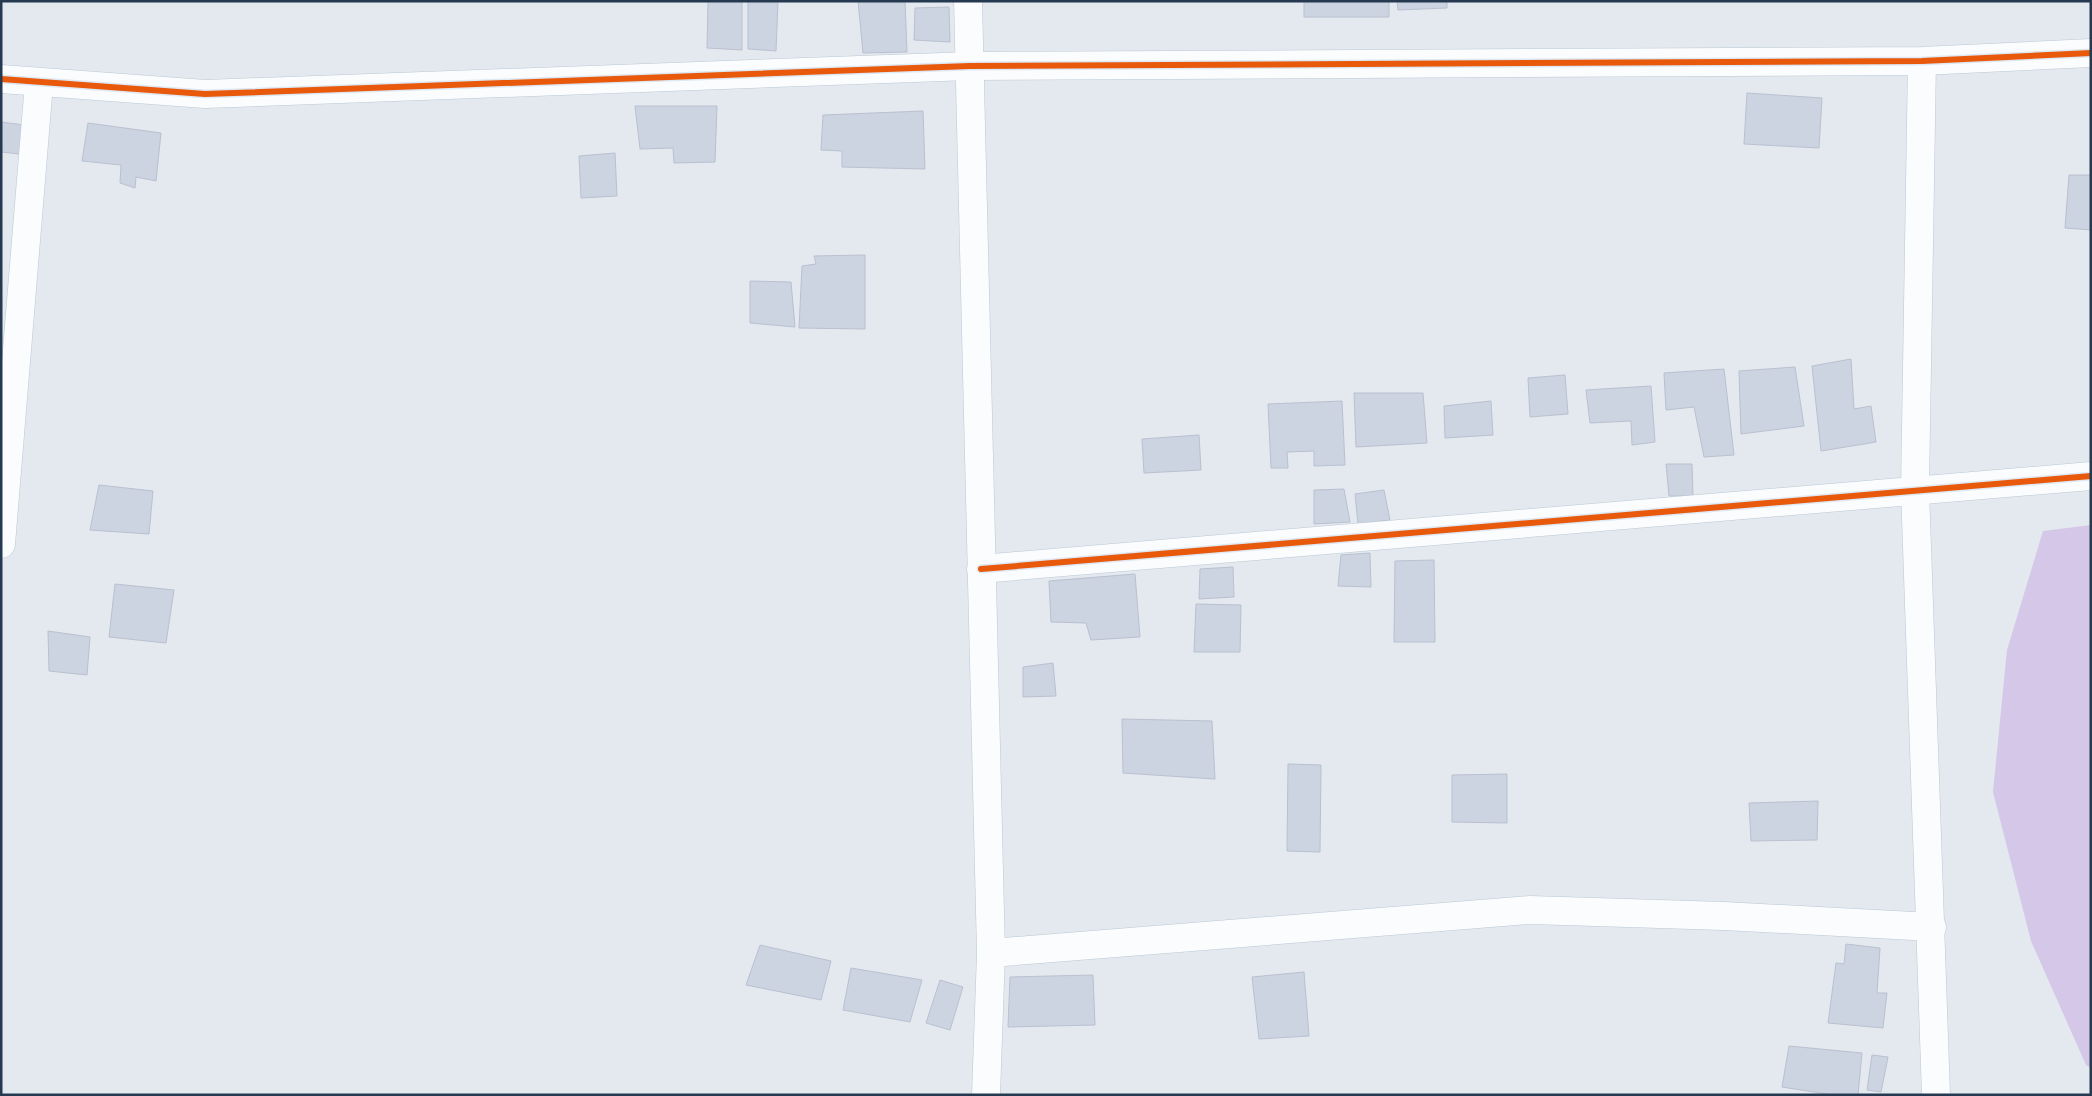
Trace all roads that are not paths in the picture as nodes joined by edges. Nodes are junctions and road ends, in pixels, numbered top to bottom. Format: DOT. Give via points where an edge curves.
graph roads {
  1 [pos="968,1"];
  2 [pos="2091,53"];
  3 [pos="1922,61"];
  4 [pos="970,66"];
  5 [pos="1,79"];
  6 [pos="39,83"];
  7 [pos="2091,476"];
  8 [pos="1915,489"];
  9 [pos="1,544"];
  10 [pos="981,569"];
  11 [pos="1932,926"];
  12 [pos="991,953"];
  13 [pos="986,1095"];
  14 [pos="1936,1095"];
  1 -- 4 [label="street"];
  2 -- 3 [label="street"];
  3 -- 4 [label="street"];
  3 -- 8 [label="street"];
  4 -- 6 [label="street" via="205,94"];
  4 -- 10 [label="street"];
  5 -- 6 [label="street"];
  6 -- 9 [label="street"];
  7 -- 8 [label="street"];
  8 -- 10 [label="street"];
  8 -- 11 [label="street"];
  10 -- 12 [label="street"];
  11 -- 12 [label="street" via="1530,910"];
  11 -- 14 [label="street"];
  12 -- 13 [label="street"];
}
